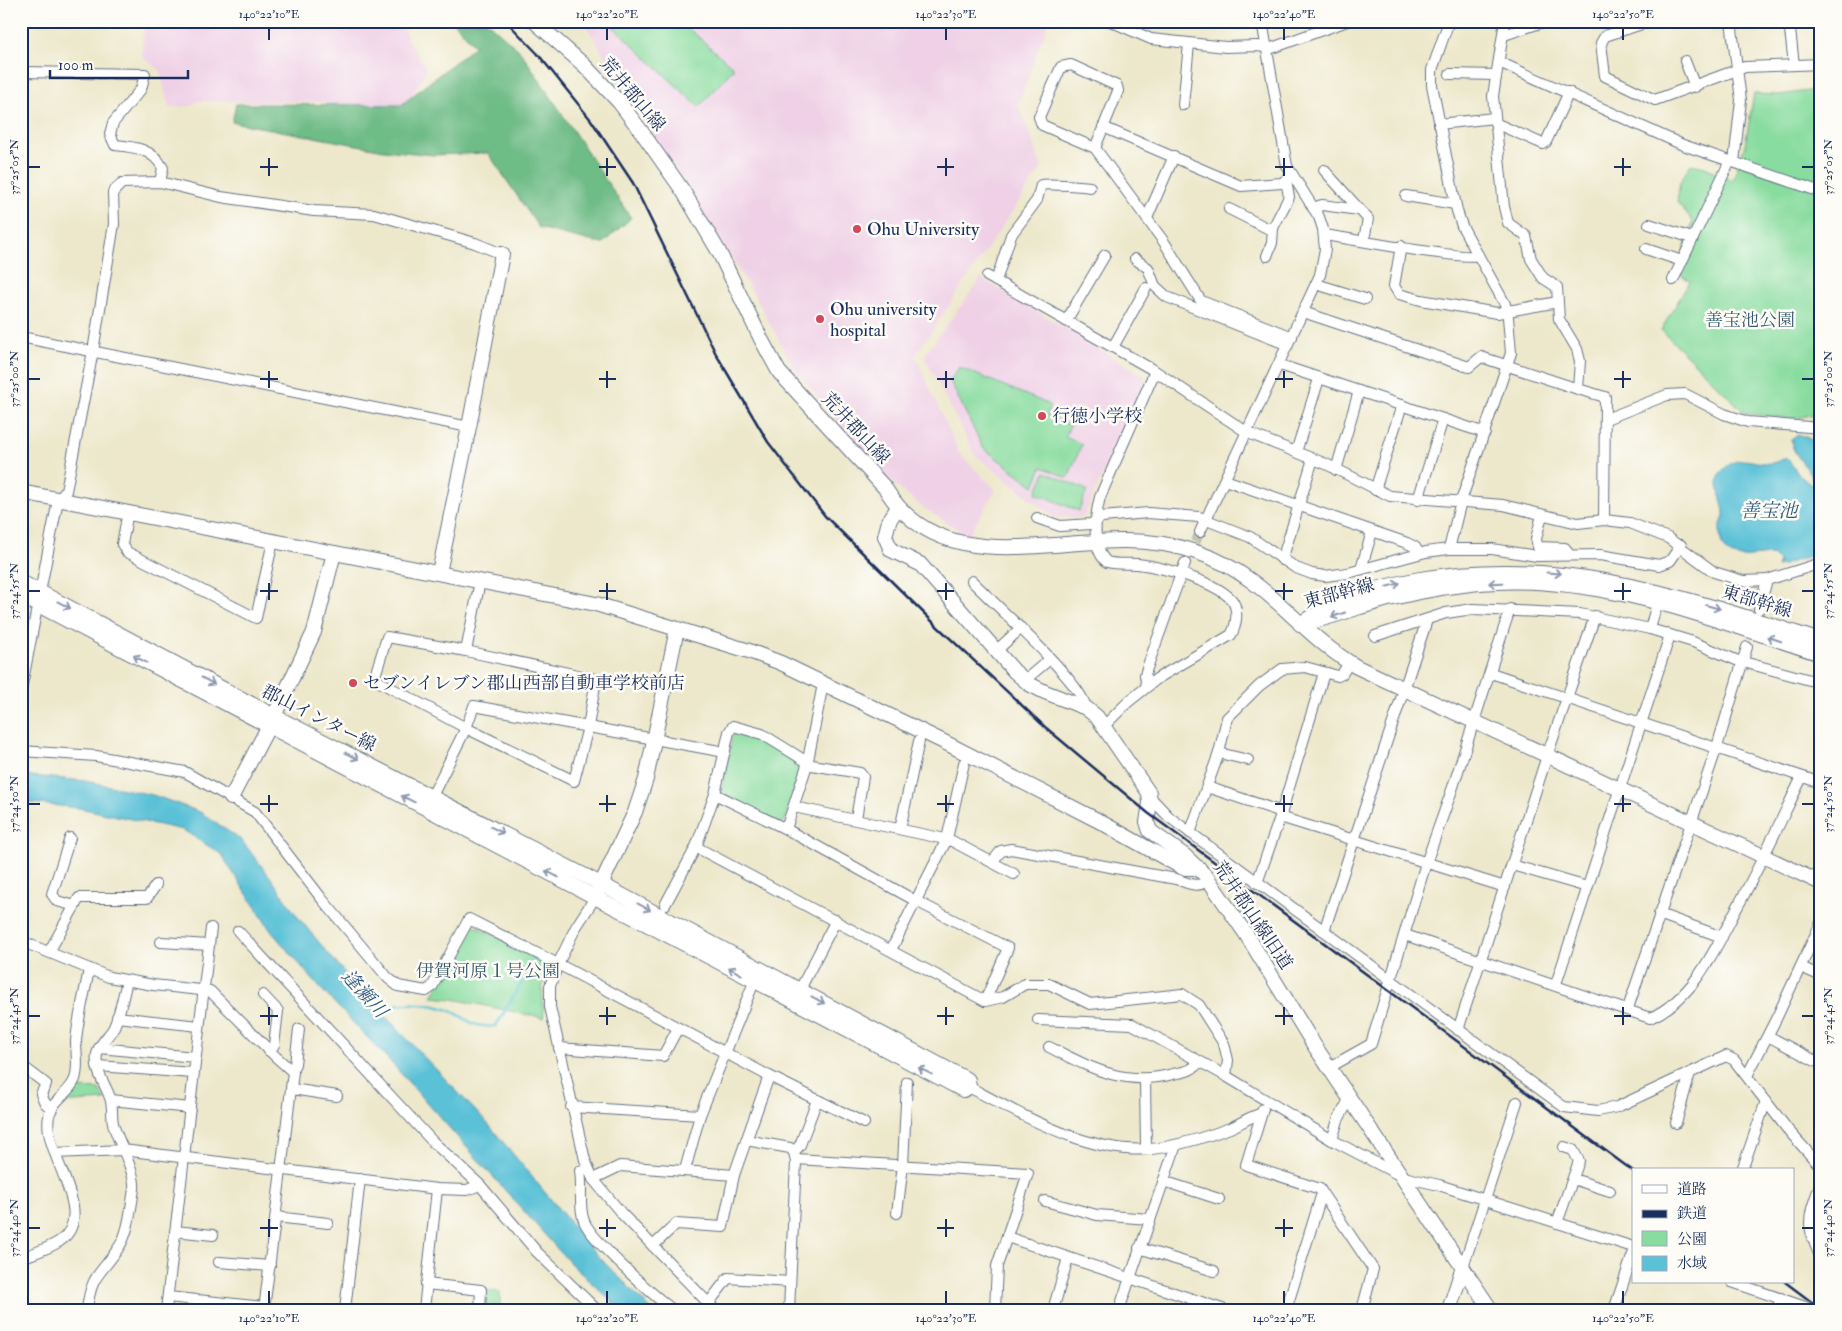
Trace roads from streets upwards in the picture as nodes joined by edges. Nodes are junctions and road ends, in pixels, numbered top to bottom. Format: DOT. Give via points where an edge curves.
graph roads {
  1 [pos="534,21"];
  2 [pos="1110,21"];
  3 [pos="1262,21"];
  4 [pos="1347,21"];
  5 [pos="1449,21"];
  6 [pos="1504,21"];
  7 [pos="1546,21"];
  8 [pos="1651,21"];
  9 [pos="1731,21"];
  10 [pos="1789,21"];
  11 [pos="1504,35"];
  12 [pos="1189,44"];
  13 [pos="1266,48"];
  14 [pos="1685,61"];
  15 [pos="1499,62"];
  16 [pos="1821,64"];
  17 [pos="1794,65"];
  18 [pos="1737,69"];
  19 [pos="21,72"];
  20 [pos="1450,74"];
  21 [pos="1496,75"];
  22 [pos="1694,87"];
  23 [pos="1569,92"];
  24 [pos="1183,105"];
  25 [pos="1494,121"];
  26 [pos="1439,124"];
  27 [pos="1103,127"];
  28 [pos="1095,148"];
  29 [pos="1174,156"];
  30 [pos="1732,162"];
  31 [pos="1324,170"];
  32 [pos="1289,178"];
  33 [pos="160,182"];
  34 [pos="1090,187"];
  35 [pos="1821,192"];
  36 [pos="1406,196"];
  37 [pos="1455,204"];
  38 [pos="1313,208"];
  39 [pos="1229,209"];
  40 [pos="1359,210"];
  41 [pos="1146,218"];
  42 [pos="1649,224"];
  43 [pos="1273,228"];
  44 [pos="1324,235"];
  45 [pos="1692,238"];
  46 [pos="1364,240"];
  47 [pos="1401,246"];
  48 [pos="1646,249"];
  49 [pos="502,254"];
  50 [pos="1105,255"];
  51 [pos="1478,255"];
  52 [pos="1267,256"];
  53 [pos="1135,259"];
  54 [pos="1682,261"];
  55 [pos="1673,280"];
  56 [pos="1316,284"];
  57 [pos="1146,288"];
  58 [pos="1365,299"];
  59 [pos="1558,302"];
  60 [pos="1303,312"];
  61 [pos="1507,312"];
  62 [pos="1066,321"];
  63 [pos="21,337"];
  64 [pos="1290,341"];
  65 [pos="1113,347"];
  66 [pos="93,351"];
  67 [pos="1280,365"];
  68 [pos="1506,366"];
  69 [pos="1155,371"];
  70 [pos="1319,378"];
  71 [pos="1578,389"];
  72 [pos="1359,391"];
  73 [pos="1402,405"];
  74 [pos="1443,419"];
  75 [pos="1606,419"];
  76 [pos="469,427"];
  77 [pos="1821,428"];
  78 [pos="1248,433"];
  79 [pos="1485,433"];
  80 [pos="1296,452"];
  81 [pos="1313,459"];
  82 [pos="1336,470"];
  83 [pos="1225,480"];
  84 [pos="1375,490"];
  85 [pos="21,492"];
  86 [pos="58,500"];
  87 [pos="1418,500"];
  88 [pos="1461,501"];
  89 [pos="1298,504"];
  90 [pos="898,507"];
  91 [pos="128,512"];
  92 [pos="1542,515"];
  93 [pos="1037,518"];
  94 [pos="1206,519"];
  95 [pos="1604,520"];
  96 [pos="1096,521"];
  97 [pos="1200,532"];
  98 [pos="1372,532"];
  99 [pos="274,541"];
  100 [pos="1097,542"];
  101 [pos="1681,545"];
  102 [pos="1449,549"];
  103 [pos="334,553"];
  104 [pos="1419,553"];
  105 [pos="1522,554"];
  106 [pos="1569,555"];
  107 [pos="1282,560"];
  108 [pos="1821,563"];
  109 [pos="1183,568"];
  110 [pos="1361,569"];
  111 [pos="1522,570"];
  112 [pos="439,573"];
  113 [pos="1767,580"];
  114 [pos="480,581"];
  115 [pos="972,581"];
  116 [pos="21,582"];
  117 [pos="21,596"];
  118 [pos="38,598"];
  119 [pos="1657,603"];
  120 [pos="1759,608"];
  121 [pos="1510,609"];
  122 [pos="1595,616"];
  123 [pos="1427,620"];
  124 [pos="1300,624"];
  125 [pos="1021,628"];
  126 [pos="677,629"];
  127 [pos="1650,629"];
  128 [pos="1670,635"];
  129 [pos="1375,636"];
  130 [pos="1821,641"];
  131 [pos="1747,647"];
  132 [pos="466,651"];
  133 [pos="996,651"];
  134 [pos="1821,654"];
  135 [pos="1050,659"];
  136 [pos="1742,662"];
  137 [pos="1349,663"];
  138 [pos="1324,672"];
  139 [pos="1491,673"];
  140 [pos="1025,680"];
  141 [pos="1821,683"];
  142 [pos="823,684"];
  143 [pos="1147,686"];
  144 [pos="1405,689"];
  145 [pos="21,690"];
  146 [pos="1567,699"];
  147 [pos="1086,708"];
  148 [pos="271,721"];
  149 [pos="1475,721"];
  150 [pos="1641,723"];
  151 [pos="1104,726"];
  152 [pos="588,727"];
  153 [pos="466,728"];
  154 [pos="655,740"];
  155 [pos="919,742"];
  156 [pos="1717,747"];
  157 [pos="21,751"];
  158 [pos="725,752"];
  159 [pos="1219,753"];
  160 [pos="1547,756"];
  161 [pos="1248,760"];
  162 [pos="807,762"];
  163 [pos="964,764"];
  164 [pos="1802,777"];
  165 [pos="1821,783"];
  166 [pos="1207,787"];
  167 [pos="1620,789"];
  168 [pos="715,794"];
  169 [pos="1150,797"];
  170 [pos="231,798"];
  171 [pos="429,802"];
  172 [pos="794,807"];
  173 [pos="1281,815"];
  174 [pos="856,819"];
  175 [pos="1690,822"];
  176 [pos="786,829"];
  177 [pos="900,829"];
  178 [pos="1190,833"];
  179 [pos="70,838"];
  180 [pos="947,839"];
  181 [pos="1355,841"];
  182 [pos="696,847"];
  183 [pos="1765,856"];
  184 [pos="992,862"];
  185 [pos="1426,863"];
  186 [pos="1512,864"];
  187 [pos="1199,868"];
  188 [pos="1014,874"];
  189 [pos="1209,880"];
  190 [pos="1257,883"];
  191 [pos="1821,883"];
  192 [pos="156,885"];
  193 [pos="1505,887"];
  194 [pos="1587,888"];
  195 [pos="598,890"];
  196 [pos="916,901"];
  197 [pos="665,905"];
  198 [pos="74,906"];
  199 [pos="1659,914"];
  200 [pos="836,920"];
  201 [pos="1821,924"];
  202 [pos="211,928"];
  203 [pos="238,931"];
  204 [pos="1324,931"];
  205 [pos="1405,935"];
  206 [pos="1722,937"];
  207 [pos="21,941"];
  208 [pos="162,942"];
  209 [pos="209,945"];
  210 [pos="891,950"];
  211 [pos="49,952"];
  212 [pos="1481,961"];
  213 [pos="558,964"];
  214 [pos="1801,967"];
  215 [pos="89,970"];
  216 [pos="1821,976"];
  217 [pos="128,981"];
  218 [pos="1390,981"];
  219 [pos="754,982"];
  220 [pos="1556,984"];
  221 [pos="203,990"];
  222 [pos="264,995"];
  223 [pos="797,996"];
  224 [pos="985,1001"];
  225 [pos="1628,1008"];
  226 [pos="117,1016"];
  227 [pos="1038,1020"];
  228 [pos="199,1026"];
  229 [pos="678,1028"];
  230 [pos="299,1029"];
  231 [pos="1458,1030"];
  232 [pos="1768,1036"];
  233 [pos="1049,1047"];
  234 [pos="99,1048"];
  235 [pos="559,1048"];
  236 [pos="269,1051"];
  237 [pos="725,1053"];
  238 [pos="195,1057"];
  239 [pos="1199,1062"];
  240 [pos="1821,1064"];
  241 [pos="21,1065"];
  242 [pos="98,1066"];
  243 [pos="1330,1067"];
  244 [pos="292,1070"];
  245 [pos="193,1073"];
  246 [pos="1690,1073"];
  247 [pos="769,1076"];
  248 [pos="1226,1076"];
  249 [pos="1747,1076"];
  250 [pos="1145,1079"];
  251 [pos="907,1082"];
  252 [pos="969,1087"];
  253 [pos="292,1089"];
  254 [pos="336,1096"];
  255 [pos="1350,1098"];
  256 [pos="111,1100"];
  257 [pos="817,1100"];
  258 [pos="1265,1101"];
  259 [pos="1766,1101"];
  260 [pos="1517,1102"];
  261 [pos="572,1107"];
  262 [pos="190,1108"];
  263 [pos="52,1109"];
  264 [pos="1261,1114"];
  265 [pos="700,1115"];
  266 [pos="864,1123"];
  267 [pos="1676,1123"];
  268 [pos="746,1140"];
  269 [pos="1332,1140"];
  270 [pos="1176,1144"];
  271 [pos="1564,1146"];
  272 [pos="1146,1149"];
  273 [pos="123,1150"];
  274 [pos="55,1153"];
  275 [pos="1816,1155"];
  276 [pos="795,1156"];
  277 [pos="184,1157"];
  278 [pos="904,1165"];
  279 [pos="1821,1167"];
  280 [pos="282,1168"];
  281 [pos="1743,1168"];
  282 [pos="685,1170"];
  283 [pos="580,1171"];
  284 [pos="734,1175"];
  285 [pos="1404,1177"];
  286 [pos="360,1179"];
  287 [pos="593,1179"];
  288 [pos="1572,1179"];
  289 [pos="1163,1181"];
  290 [pos="1821,1182"];
  291 [pos="480,1185"];
  292 [pos="437,1188"];
  293 [pos="1610,1191"];
  294 [pos="1322,1193"];
  295 [pos="1219,1199"];
  296 [pos="1045,1201"];
  297 [pos="1485,1201"];
  298 [pos="897,1213"];
  299 [pos="276,1217"];
  300 [pos="1149,1219"];
  301 [pos="328,1223"];
  302 [pos="1558,1224"];
  303 [pos="175,1231"];
  304 [pos="213,1235"];
  305 [pos="1007,1237"];
  306 [pos="653,1246"];
  307 [pos="1632,1247"];
  308 [pos="1139,1248"];
  309 [pos="1632,1257"];
  310 [pos="21,1258"];
  311 [pos="1068,1258"];
  312 [pos="1821,1258"];
  313 [pos="219,1262"];
  314 [pos="270,1266"];
  315 [pos="1463,1267"];
  316 [pos="1214,1271"];
  317 [pos="1129,1278"];
  318 [pos="790,1282"];
  319 [pos="426,1284"];
  320 [pos="1738,1284"];
  321 [pos="168,1297"];
  322 [pos="1781,1298"];
  323 [pos="712,1307"];
  324 [pos="264,1308"];
  325 [pos="666,1308"];
  326 [pos="1821,1309"];
  327 [pos="87,1310"];
  328 [pos="166,1310"];
  329 [pos="344,1310"];
  330 [pos="424,1310"];
  331 [pos="480,1310"];
  332 [pos="597,1310"];
  333 [pos="789,1310"];
  334 [pos="995,1310"];
  335 [pos="1052,1310"];
  336 [pos="1119,1310"];
  337 [pos="1224,1310"];
  338 [pos="1286,1310"];
  339 [pos="1362,1310"];
  340 [pos="1449,1310"];
  341 [pos="1491,1310"];
  342 [pos="1614,1310"];
  343 [pos="1777,1310"];
  344 [pos="1815,1310"];
  1 -- 90 [label="street, 荒井郡山線" via="584,65 641,131 683,191 719,252 779,372 885,488"];
  2 -- 12 [label="street" via="1151,40"];
  3 -- 13 [label="street"];
  4 -- 13 [label="street"];
  5 -- 26 [label="street" via="1432,70"];
  6 -- 11 [label="street"];
  7 -- 11 [label="street"];
  8 -- 22 [label="street" via="1602,38 1606,76 1655,100"];
  9 -- 18 [label="street"];
  10 -- 17 [label="street"];
  11 -- 15 [label="street"];
  12 -- 13 [label="street"];
  12 -- 24 [label="street"];
  13 -- 32 [label="street"];
  14 -- 22 [label="street"];
  15 -- 21 [label="street"];
  15 -- 23 [label="street"];
  16 -- 17 [label="street"];
  17 -- 18 [label="street"];
  18 -- 22 [label="street"];
  18 -- 30 [label="street" via="1741,100"];
  19 -- 33 [label="street" via="145,74 141,89 113,123 110,134 115,145 137,147 158,158 163,168"];
  20 -- 21 [label="street"];
  21 -- 25 [label="street"];
  23 -- 25 [label="street" via="1543,144"];
  23 -- 30 [label="street" via="1683,145"];
  25 -- 26 [label="street"];
  25 -- 59 [label="street" via="1508,223 1526,236 1532,260 1543,278 1557,287"];
  26 -- 37 [label="street"];
  27 -- 28 [label="street"];
  27 -- 28 [label="street" via="1118,91 1117,86 1071,65 1062,66 1039,117 1041,124"];
  27 -- 29 [label="street"];
  28 -- 41 [label="street"];
  29 -- 32 [label="street" via="1241,186 1282,183"];
  29 -- 41 [label="street"];
  30 -- 35 [label="street"];
  30 -- 45 [label="street"];
  31 -- 40 [label="street"];
  32 -- 38 [label="street"];
  32 -- 43 [label="street" via="1289,197"];
  33 -- 49 [label="street" via="237,200 314,211 374,214"];
  33 -- 66 [label="street" via="122,183 113,192 114,224"];
  34 -- 62 [label="street" via="1046,183 1040,186 1037,200 1011,235 991,278"];
  36 -- 37 [label="street"];
  37 -- 51 [label="street" via="1462,226"];
  38 -- 40 [label="street" via="1322,205"];
  38 -- 44 [label="street"];
  39 -- 43 [label="street"];
  40 -- 46 [label="street" via="1368,219"];
  41 -- 64 [label="street" via="1201,301"];
  42 -- 45 [label="street"];
  43 -- 52 [label="street"];
  44 -- 46 [label="street"];
  44 -- 56 [label="street" via="1323,264"];
  45 -- 54 [label="street"];
  46 -- 47 [label="street"];
  47 -- 51 [label="street" via="1472,258"];
  47 -- 61 [label="street" via="1394,286 1399,294 1497,313"];
  48 -- 54 [label="street"];
  49 -- 76 [label="street"];
  50 -- 62 [label="street"];
  51 -- 61 [label="street"];
  53 -- 64 [label="street" via="1148,268 1155,286 1167,297"];
  54 -- 55 [label="street"];
  56 -- 58 [label="street"];
  56 -- 60 [label="street"];
  57 -- 65 [label="street"];
  59 -- 61 [label="street"];
  59 -- 71 [label="street" via="1559,319 1579,357"];
  60 -- 64 [label="street"];
  60 -- 68 [label="street" via="1469,367 1481,357"];
  61 -- 68 [label="street" via="1511,353"];
  62 -- 65 [label="street"];
  63 -- 66 [label="street"];
  64 -- 67 [label="street"];
  65 -- 69 [label="street"];
  66 -- 76 [label="street"];
  66 -- 86 [label="street" via="66,491"];
  67 -- 70 [label="street"];
  67 -- 78 [label="street"];
  68 -- 71 [label="street"];
  68 -- 79 [label="street"];
  69 -- 78 [label="street"];
  69 -- 96 [label="street" via="1102,488"];
  70 -- 72 [label="street"];
  70 -- 80 [label="street"];
  71 -- 75 [label="street" via="1605,398"];
  72 -- 73 [label="street"];
  72 -- 82 [label="street"];
  73 -- 74 [label="street"];
  73 -- 84 [label="street"];
  74 -- 79 [label="street"];
  74 -- 87 [label="street"];
  75 -- 77 [label="street" via="1667,395 1685,394 1748,422"];
  75 -- 95 [label="street"];
  76 -- 112 [label="street"];
  78 -- 80 [label="street"];
  78 -- 83 [label="street"];
  79 -- 88 [label="street"];
  80 -- 81 [label="street"];
  81 -- 82 [label="street"];
  81 -- 89 [label="street"];
  82 -- 84 [label="street"];
  83 -- 89 [label="street"];
  83 -- 94 [label="street"];
  84 -- 87 [label="street"];
  85 -- 86 [label="street"];
  86 -- 91 [label="street"];
  86 -- 118 [label="street"];
  87 -- 88 [label="street"];
  88 -- 92 [label="street" via="1508,506"];
  88 -- 102 [label="street"];
  89 -- 98 [label="street"];
  89 -- 107 [label="street"];
  90 -- 100 [label="street, 荒井郡山線" via="930,531 948,540 973,546"];
  90 -- 133 [label="street" via="885,536 891,550 920,564"];
  91 -- 99 [label="street"];
  91 -- 99 [label="street" via="122,544 126,552 256,618"];
  92 -- 95 [label="street" via="1578,523"];
  92 -- 106 [label="street" via="1536,541 1538,547 1565,548"];
  93 -- 96 [label="street" via="1055,526"];
  94 -- 96 [label="street" via="1148,513 1102,517"];
  94 -- 97 [label="street"];
  94 -- 107 [label="street" via="1250,537"];
  95 -- 101 [label="street" via="1630,523"];
  96 -- 100 [label="street"];
  98 -- 104 [label="street" via="1413,546"];
  98 -- 110 [label="street"];
  99 -- 103 [label="street"];
  100 -- 109 [label="street" via="1098,552 1107,562"];
  100 -- 124 [label="street, 荒井郡山線" via="1153,542 1200,553 1256,583"];
  101 -- 106 [label="street" via="1670,561 1659,565 1600,555"];
  101 -- 113 [label="street" via="1707,567 1727,578"];
  102 -- 104 [label="street"];
  102 -- 105 [label="street" via="1492,549"];
  103 -- 112 [label="street"];
  103 -- 148 [label="street" via="314,632"];
  104 -- 110 [label="street"];
  105 -- 106 [label="street"];
  105 -- 111 [label="street"];
  107 -- 110 [label="street" via="1317,575"];
  108 -- 113 [label="street"];
  109 -- 143 [label="street" via="1147,668"];
  109 -- 143 [label="street" via="1228,596 1235,607 1235,625 1231,635"];
  124 -- 111 [label="street, 東部幹線, one-way" via="1338,602 1405,582"];
  111 -- 130 [label="street, 東部幹線, one-way" via="1616,582 1731,612"];
  112 -- 114 [label="street"];
  113 -- 120 [label="street"];
  114 -- 126 [label="street" via="596,604"];
  114 -- 132 [label="street"];
  115 -- 125 [label="street"];
  116 -- 118 [label="street, 郡山インター線"];
  117 -- 118 [label="street"];
  118 -- 145 [label="street"];
  118 -- 148 [label="street, 郡山インター線"];
  119 -- 124 [label="street, 東部幹線, one-way" via="1574,586 1480,583 1392,598"];
  119 -- 127 [label="street"];
  134 -- 119 [label="street, 東部幹線, one-way"];
  121 -- 122 [label="street"];
  121 -- 123 [label="street" via="1473,609"];
  121 -- 139 [label="street"];
  122 -- 127 [label="street"];
  122 -- 146 [label="street"];
  123 -- 129 [label="street"];
  123 -- 144 [label="street"];
  124 -- 137 [label="street, 荒井郡山線" via="1318,642"];
  125 -- 133 [label="street"];
  125 -- 135 [label="street"];
  126 -- 142 [label="street" via="763,656"];
  126 -- 154 [label="street"];
  127 -- 128 [label="street"];
  128 -- 136 [label="street"];
  128 -- 150 [label="street"];
  131 -- 136 [label="street"];
  132 -- 152 [label="street" via="596,679"];
  132 -- 153 [label="street" via="388,637 374,679"];
  133 -- 140 [label="street"];
  135 -- 140 [label="street"];
  135 -- 147 [label="street" via="1080,694"];
  136 -- 141 [label="street"];
  136 -- 156 [label="street"];
  137 -- 138 [label="street" via="1340,675"];
  137 -- 144 [label="street, 荒井郡山線"];
  138 -- 159 [label="street" via="1293,667 1274,674 1227,718"];
  138 -- 173 [label="street"];
  139 -- 146 [label="street"];
  139 -- 149 [label="street"];
  140 -- 147 [label="street" via="1045,692"];
  142 -- 162 [label="street"];
  142 -- 187 [label="street" via="1096,820 1174,863 1188,869"];
  143 -- 151 [label="street"];
  144 -- 149 [label="street, 荒井郡山線"];
  144 -- 181 [label="street"];
  146 -- 150 [label="street"];
  146 -- 160 [label="street"];
  147 -- 151 [label="street"];
  148 -- 170 [label="street"];
  148 -- 171 [label="street, 郡山インター線"];
  149 -- 160 [label="street, 荒井郡山線"];
  149 -- 185 [label="street"];
  150 -- 156 [label="street"];
  150 -- 167 [label="street"];
  151 -- 169 [label="street" via="1139,775"];
  152 -- 153 [label="street" via="474,706"];
  152 -- 153 [label="street" via="574,781"];
  152 -- 154 [label="street"];
  153 -- 171 [label="street"];
  154 -- 158 [label="street"];
  154 -- 195 [label="street" via="635,812"];
  155 -- 177 [label="street"];
  156 -- 164 [label="street"];
  156 -- 175 [label="street"];
  157 -- 170 [label="street" via="96,756 185,772"];
  158 -- 162 [label="street" via="729,732 734,726 762,734"];
  158 -- 168 [label="street"];
  159 -- 161 [label="street"];
  159 -- 166 [label="street"];
  160 -- 167 [label="street, 荒井郡山線"];
  160 -- 186 [label="street"];
  162 -- 172 [label="street"];
  162 -- 174 [label="street" via="860,773 863,777"];
  163 -- 180 [label="street"];
  164 -- 165 [label="street"];
  164 -- 183 [label="street"];
  166 -- 173 [label="street"];
  166 -- 178 [label="street"];
  167 -- 175 [label="street, 荒井郡山線"];
  167 -- 194 [label="street"];
  168 -- 176 [label="street"];
  168 -- 182 [label="street"];
  169 -- 178 [label="street"];
  169 -- 187 [label="street, 荒井郡山線旧道" via="1146,822 1150,831"];
  170 -- 213 [label="street" via="255,812 322,899 398,986 426,991 432,987 469,919"];
  171 -- 195 [label="street, 郡山インター線"];
  172 -- 174 [label="street"];
  172 -- 176 [label="street"];
  173 -- 181 [label="street"];
  173 -- 190 [label="street"];
  174 -- 177 [label="street"];
  175 -- 183 [label="street, 荒井郡山線"];
  175 -- 199 [label="street"];
  176 -- 196 [label="street"];
  177 -- 180 [label="street"];
  178 -- 190 [label="street"];
  179 -- 198 [label="street" via="52,894 57,901"];
  180 -- 184 [label="street"];
  180 -- 196 [label="street"];
  181 -- 185 [label="street"];
  181 -- 204 [label="street"];
  182 -- 197 [label="street"];
  182 -- 200 [label="street"];
  183 -- 191 [label="street, 荒井郡山線"];
  183 -- 206 [label="street"];
  184 -- 188 [label="street"];
  184 -- 189 [label="street" via="1001,851 1010,849 1176,879 1196,886"];
  185 -- 193 [label="street"];
  185 -- 205 [label="street"];
  186 -- 193 [label="street"];
  186 -- 194 [label="street"];
  187 -- 189 [label="street, 荒井郡山線旧道"];
  189 -- 243 [label="street, 荒井郡山線旧道"];
  190 -- 204 [label="street"];
  192 -- 198 [label="street" via="148,898 78,898"];
  193 -- 212 [label="street"];
  194 -- 220 [label="street"];
  195 -- 213 [label="street"];
  219 -- 195 [label="street, one-way"];
  195 -- 223 [label="street, one-way"];
  196 -- 210 [label="street"];
  196 -- 224 [label="street" via="1008,948"];
  198 -- 211 [label="street"];
  199 -- 206 [label="street"];
  199 -- 225 [label="street"];
  200 -- 210 [label="street"];
  200 -- 223 [label="street"];
  201 -- 214 [label="street"];
  202 -- 209 [label="street"];
  203 -- 291 [label="street" via="433,1142"];
  204 -- 218 [label="street"];
  205 -- 212 [label="street"];
  205 -- 218 [label="street"];
  206 -- 225 [label="street" via="1701,973 1672,1004 1650,1018"];
  207 -- 211 [label="street"];
  208 -- 209 [label="street"];
  209 -- 221 [label="street"];
  210 -- 224 [label="street"];
  211 -- 215 [label="street"];
  212 -- 220 [label="street"];
  212 -- 231 [label="street"];
  213 -- 229 [label="street"];
  213 -- 235 [label="street" via="549,993"];
  214 -- 216 [label="street"];
  214 -- 232 [label="street"];
  215 -- 217 [label="street"];
  215 -- 263 [label="street" via="76,1041 76,1075"];
  217 -- 221 [label="street"];
  217 -- 226 [label="street"];
  218 -- 231 [label="street"];
  218 -- 243 [label="street" via="1371,1044"];
  219 -- 223 [label="street"];
  219 -- 237 [label="street"];
  220 -- 225 [label="street"];
  221 -- 228 [label="street"];
  221 -- 236 [label="street" via="212,992"];
  222 -- 236 [label="street" via="278,1011 274,1045"];
  223 -- 252 [label="street" via="963,1090"];
  224 -- 248 [label="street" via="1003,997 1025,984 1049,984 1090,1004 1182,994 1199,1005 1224,1044 1228,1060"];
  226 -- 228 [label="street"];
  226 -- 234 [label="street" via="114,1028"];
  227 -- 239 [label="street" via="1132,1024"];
  228 -- 238 [label="street"];
  229 -- 235 [label="street" via="663,1056"];
  229 -- 237 [label="street"];
  230 -- 244 [label="street"];
  231 -- 246 [label="street" via="1564,1107 1579,1110 1617,1107"];
  232 -- 240 [label="street"];
  232 -- 249 [label="street"];
  233 -- 250 [label="street" via="1102,1073"];
  234 -- 238 [label="street"];
  234 -- 242 [label="street"];
  235 -- 261 [label="street"];
  236 -- 244 [label="street"];
  237 -- 247 [label="street"];
  237 -- 265 [label="street"];
  238 -- 245 [label="street"];
  239 -- 248 [label="street"];
  239 -- 250 [label="street" via="1191,1070"];
  241 -- 263 [label="street" via="46,1084 41,1094"];
  242 -- 245 [label="street"];
  242 -- 256 [label="street"];
  243 -- 255 [label="street, 荒井郡山線旧道"];
  244 -- 253 [label="street"];
  245 -- 262 [label="street"];
  246 -- 249 [label="street" via="1726,1056 1734,1060"];
  246 -- 267 [label="street"];
  247 -- 257 [label="street"];
  247 -- 268 [label="street"];
  248 -- 258 [label="street"];
  249 -- 259 [label="street"];
  250 -- 272 [label="street"];
  251 -- 278 [label="street"];
  252 -- 272 [label="street" via="1044,1126 1078,1138 1113,1147"];
  253 -- 254 [label="street"];
  253 -- 280 [label="street"];
  255 -- 269 [label="street"];
  255 -- 285 [label="street, 荒井郡山線旧道"];
  256 -- 262 [label="street"];
  256 -- 273 [label="street" via="113,1123"];
  257 -- 266 [label="street"];
  257 -- 276 [label="street"];
  258 -- 264 [label="street"];
  258 -- 269 [label="street"];
  259 -- 275 [label="street" via="1788,1130"];
  259 -- 281 [label="street"];
  260 -- 297 [label="street"];
  261 -- 265 [label="street"];
  261 -- 287 [label="street"];
  262 -- 277 [label="street"];
  263 -- 274 [label="street" via="48,1130"];
  264 -- 270 [label="street" via="1228,1129"];
  264 -- 294 [label="street" via="1246,1165"];
  265 -- 282 [label="street"];
  268 -- 276 [label="street" via="790,1148"];
  268 -- 284 [label="street"];
  269 -- 285 [label="street"];
  270 -- 272 [label="street"];
  270 -- 289 [label="street"];
  271 -- 288 [label="street" via="1573,1150 1579,1161"];
  273 -- 274 [label="street"];
  273 -- 277 [label="street"];
  273 -- 327 [label="street" via="134,1186 124,1237 94,1280 89,1290"];
  274 -- 310 [label="street" via="72,1197 72,1222 59,1242"];
  275 -- 279 [label="street"];
  276 -- 278 [label="street"];
  276 -- 318 [label="street"];
  277 -- 280 [label="street"];
  277 -- 303 [label="street"];
  278 -- 298 [label="street"];
  278 -- 305 [label="street" via="1028,1173"];
  280 -- 286 [label="street"];
  280 -- 299 [label="street"];
  282 -- 284 [label="street"];
  282 -- 287 [label="street" via="620,1166"];
  283 -- 325 [label="street" via="584,1222"];
  284 -- 306 [label="street" via="723,1226 676,1224"];
  285 -- 297 [label="street"];
  285 -- 315 [label="street, 荒井郡山線旧道"];
  286 -- 292 [label="street"];
  286 -- 329 [label="street"];
  287 -- 306 [label="street"];
  288 -- 293 [label="street"];
  288 -- 302 [label="street"];
  289 -- 295 [label="street"];
  289 -- 300 [label="street"];
  290 -- 312 [label="street" via="1808,1217"];
  291 -- 292 [label="street" via="467,1190"];
  291 -- 332 [label="street" via="537,1252"];
  292 -- 319 [label="street"];
  294 -- 338 [label="street"];
  294 -- 339 [label="street" via="1373,1269"];
  296 -- 300 [label="street" via="1097,1215"];
  297 -- 302 [label="street"];
  297 -- 315 [label="street"];
  299 -- 301 [label="street"];
  299 -- 314 [label="street"];
  300 -- 308 [label="street"];
  302 -- 307 [label="street"];
  303 -- 304 [label="street"];
  303 -- 321 [label="street"];
  305 -- 311 [label="street"];
  305 -- 334 [label="street" via="998,1266"];
  306 -- 323 [label="street"];
  308 -- 316 [label="street"];
  308 -- 317 [label="street"];
  309 -- 342 [label="street"];
  311 -- 317 [label="street"];
  311 -- 335 [label="street"];
  313 -- 314 [label="street"];
  314 -- 324 [label="street"];
  315 -- 340 [label="street"];
  315 -- 341 [label="street, 荒井郡山線旧道"];
  317 -- 336 [label="street"];
  317 -- 337 [label="street"];
  318 -- 323 [label="street" via="728,1278"];
  318 -- 333 [label="street"];
  319 -- 330 [label="street"];
  319 -- 331 [label="street" via="481,1290"];
  320 -- 322 [label="street"];
  321 -- 324 [label="street"];
  321 -- 328 [label="street"];
  322 -- 343 [label="street"];
  322 -- 344 [label="street"];
  326 -- 344 [label="street"];
}
